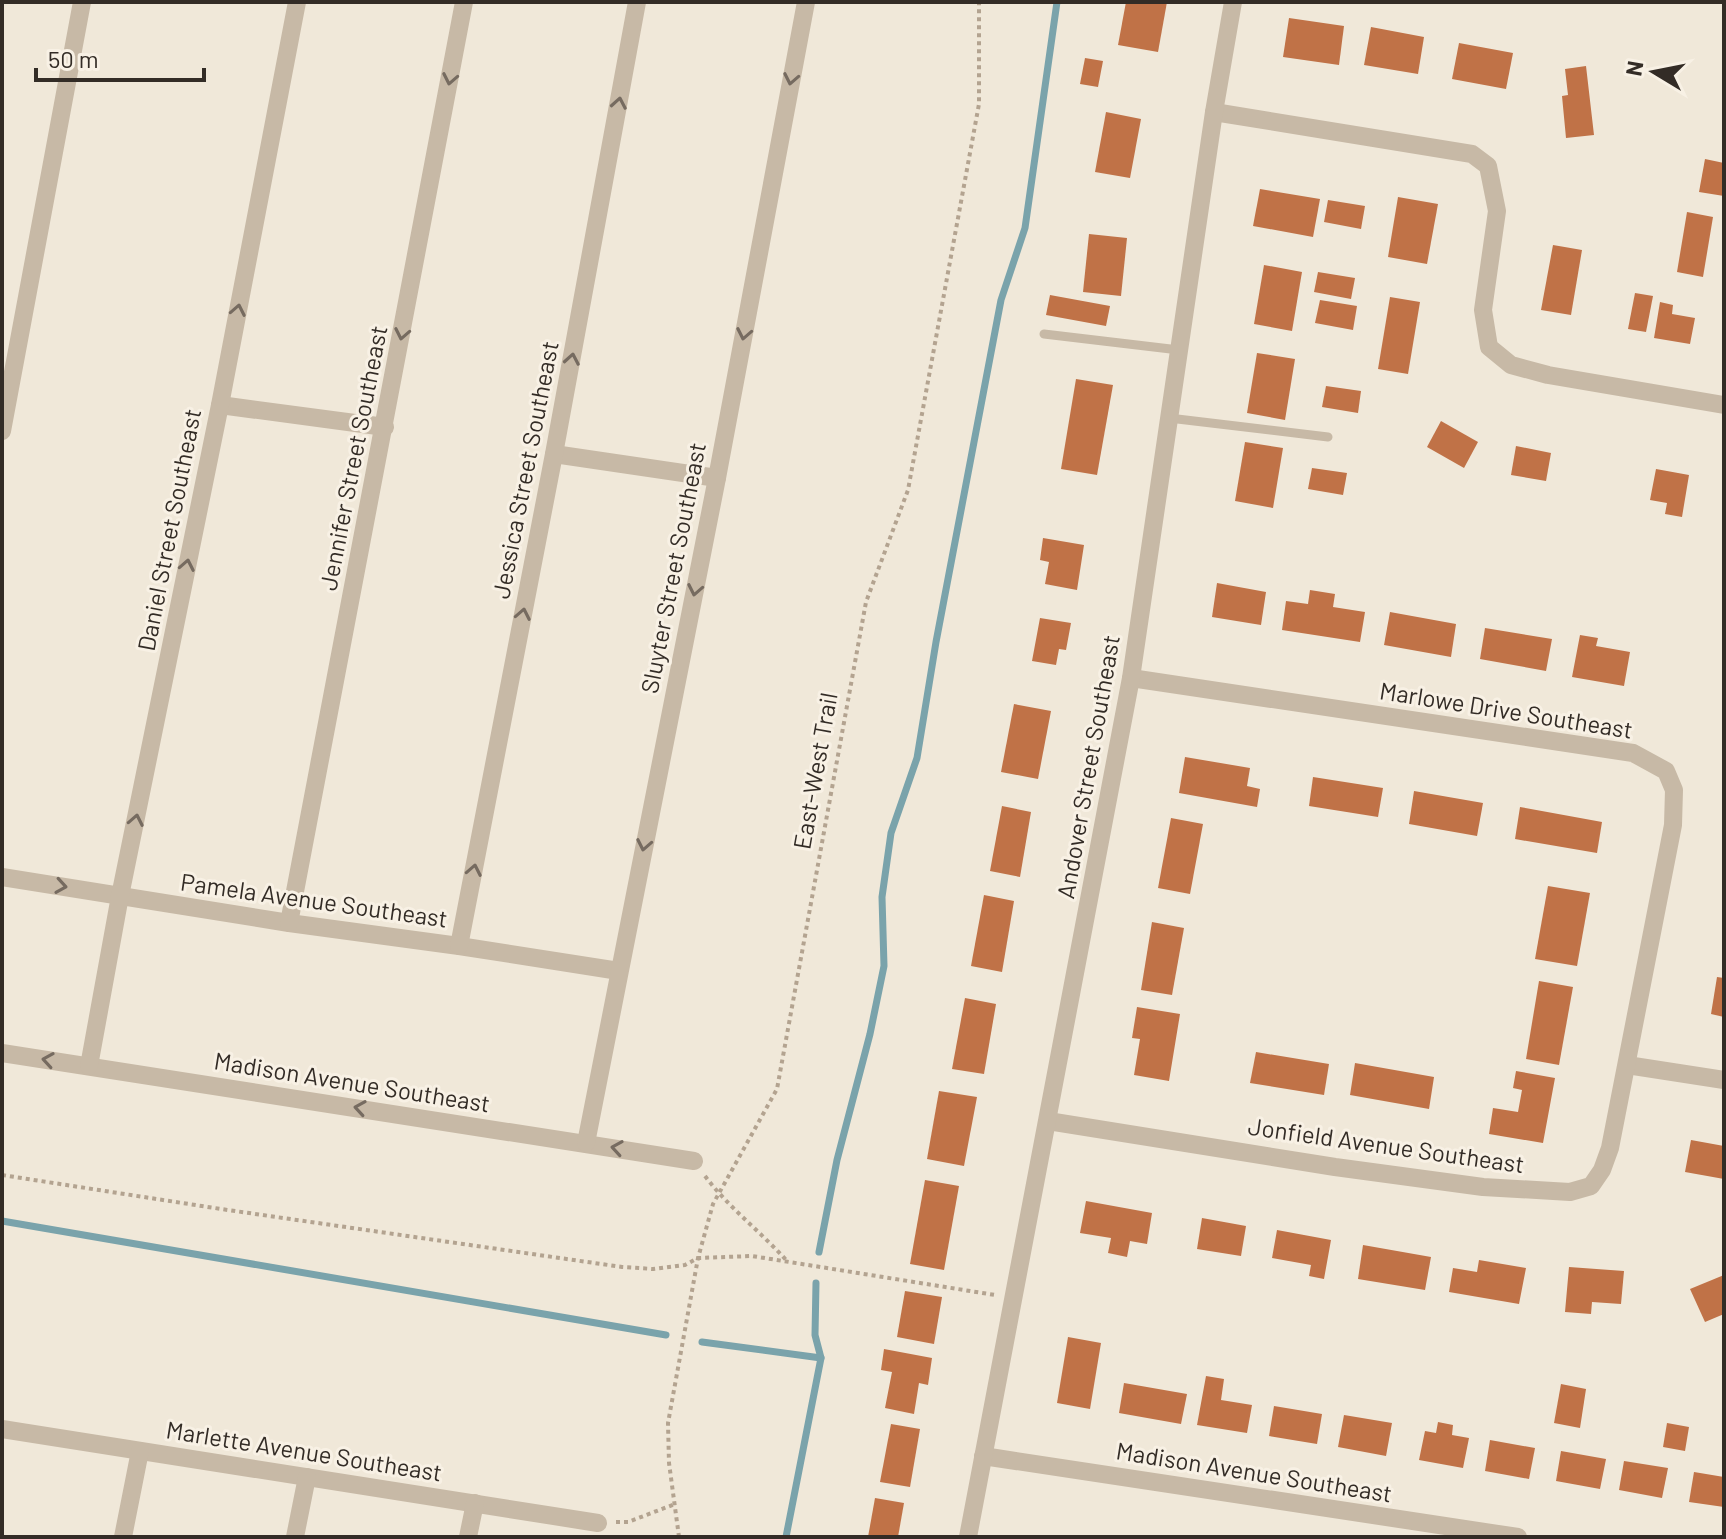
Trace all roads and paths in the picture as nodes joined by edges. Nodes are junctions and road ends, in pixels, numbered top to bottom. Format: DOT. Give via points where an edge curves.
graph roads {
  1 [pos="82,2"];
  2 [pos="297,2"];
  3 [pos="464,2"];
  4 [pos="637,2"];
  5 [pos="806,2"];
  6 [pos="979,2"];
  7 [pos="1233,2"];
  8 [pos="1214,112"];
  9 [pos="1044,334"];
  10 [pos="1179,350"];
  11 [pos="220,405"];
  12 [pos="1724,405"];
  13 [pos="1169,418"];
  14 [pos="385,427"];
  15 [pos="2,431"];
  16 [pos="1328,437"];
  17 [pos="554,454"];
  18 [pos="717,478"];
  19 [pos="1131,678"];
  20 [pos="2,877"];
  21 [pos="120,896"];
  22 [pos="289,923"];
  23 [pos="459,946"];
  24 [pos="619,971"];
  25 [pos="2,1053"];
  26 [pos="1627,1065"];
  27 [pos="89,1066"];
  28 [pos="1724,1080"];
  29 [pos="1048,1121"];
  30 [pos="586,1143"];
  31 [pos="694,1161"];
  32 [pos="2,1175"];
  33 [pos="718,1194"];
  34 [pos="698,1258"];
  35 [pos="788,1262"];
  36 [pos="1013,1298"];
  37 [pos="2,1429"];
  38 [pos="140,1451"];
  39 [pos="983,1456"];
  40 [pos="307,1477"];
  41 [pos="475,1503"];
  42 [pos="675,1504"];
  43 [pos="598,1523"];
  44 [pos="123,1537"];
  45 [pos="295,1537"];
  46 [pos="468,1537"];
  47 [pos="679,1537"];
  48 [pos="968,1537"];
  49 [pos="1518,1537"];
  1 -- 15 [label="street"];
  11 -- 2 [label="street, Daniel Street Southeast, one-way"];
  3 -- 14 [label="street, Jennifer Street Southeast, one-way"];
  17 -- 4 [label="street, Jessica Street Southeast, one-way"];
  5 -- 18 [label="street, Sluyter Street Southeast, one-way"];
  6 -- 33 [label="path, East-West Trail" via="979,104 908,490 866,602 777,1089"];
  7 -- 8 [label="street, Andover Street Southeast"];
  8 -- 10 [label="street, Andover Street Southeast"];
  8 -- 12 [label="street" via="1472,154 1488,166 1497,211 1483,310 1489,347 1511,365 1548,375"];
  9 -- 10 [label="lane"];
  10 -- 13 [label="street, Andover Street Southeast"];
  11 -- 14 [label="street"];
  21 -- 11 [label="street, Daniel Street Southeast, one-way"];
  13 -- 16 [label="lane"];
  13 -- 19 [label="street, Andover Street Southeast"];
  14 -- 22 [label="street, Jennifer Street Southeast"];
  17 -- 18 [label="street"];
  23 -- 17 [label="street, Jessica Street Southeast, one-way"];
  18 -- 24 [label="street, Sluyter Street Southeast, one-way"];
  19 -- 26 [label="street, Marlowe Drive Southeast" via="1633,753 1666,771 1674,790 1673,825"];
  19 -- 29 [label="street, Andover Street Southeast"];
  20 -- 21 [label="street, Pamela Avenue Southeast, one-way"];
  21 -- 22 [label="street, Pamela Avenue Southeast"];
  21 -- 27 [label="street, Daniel Street Southeast"];
  22 -- 23 [label="street, Pamela Avenue Southeast"];
  23 -- 24 [label="street, Pamela Avenue Southeast"];
  24 -- 30 [label="street, Sluyter Street Southeast"];
  27 -- 25 [label="street, Madison Avenue Southeast, one-way"];
  26 -- 28 [label="street"];
  26 -- 29 [label="street, Jonfield Avenue Southeast" via="1602,1170 1591,1186 1570,1192 1483,1187 1349,1169"];
  30 -- 27 [label="street, Madison Avenue Southeast, one-way"];
  29 -- 36 [label="street, Andover Street Southeast"];
  31 -- 30 [label="street, Madison Avenue Southeast, one-way"];
  31 -- 33 [label="path"];
  32 -- 34 [label="path" via="622,1267 653,1269"];
  33 -- 34 [label="path, East-West Trail"];
  33 -- 35 [label="path"];
  34 -- 35 [label="path" via="752,1256"];
  34 -- 42 [label="path, East-West Trail" via="668,1423"];
  35 -- 36 [label="path"];
  36 -- 39 [label="street, Andover Street Southeast"];
  37 -- 38 [label="street, Marlette Avenue Southeast"];
  38 -- 40 [label="street, Marlette Avenue Southeast"];
  38 -- 44 [label="street"];
  39 -- 48 [label="street, Andover Street Southeast"];
  39 -- 49 [label="street, Madison Avenue Southeast"];
  40 -- 41 [label="street, Marlette Avenue Southeast"];
  40 -- 45 [label="street"];
  41 -- 43 [label="street, Marlette Avenue Southeast"];
  41 -- 46 [label="street"];
  42 -- 43 [label="path" via="628,1522"];
  42 -- 47 [label="path, East-West Trail"];
}
